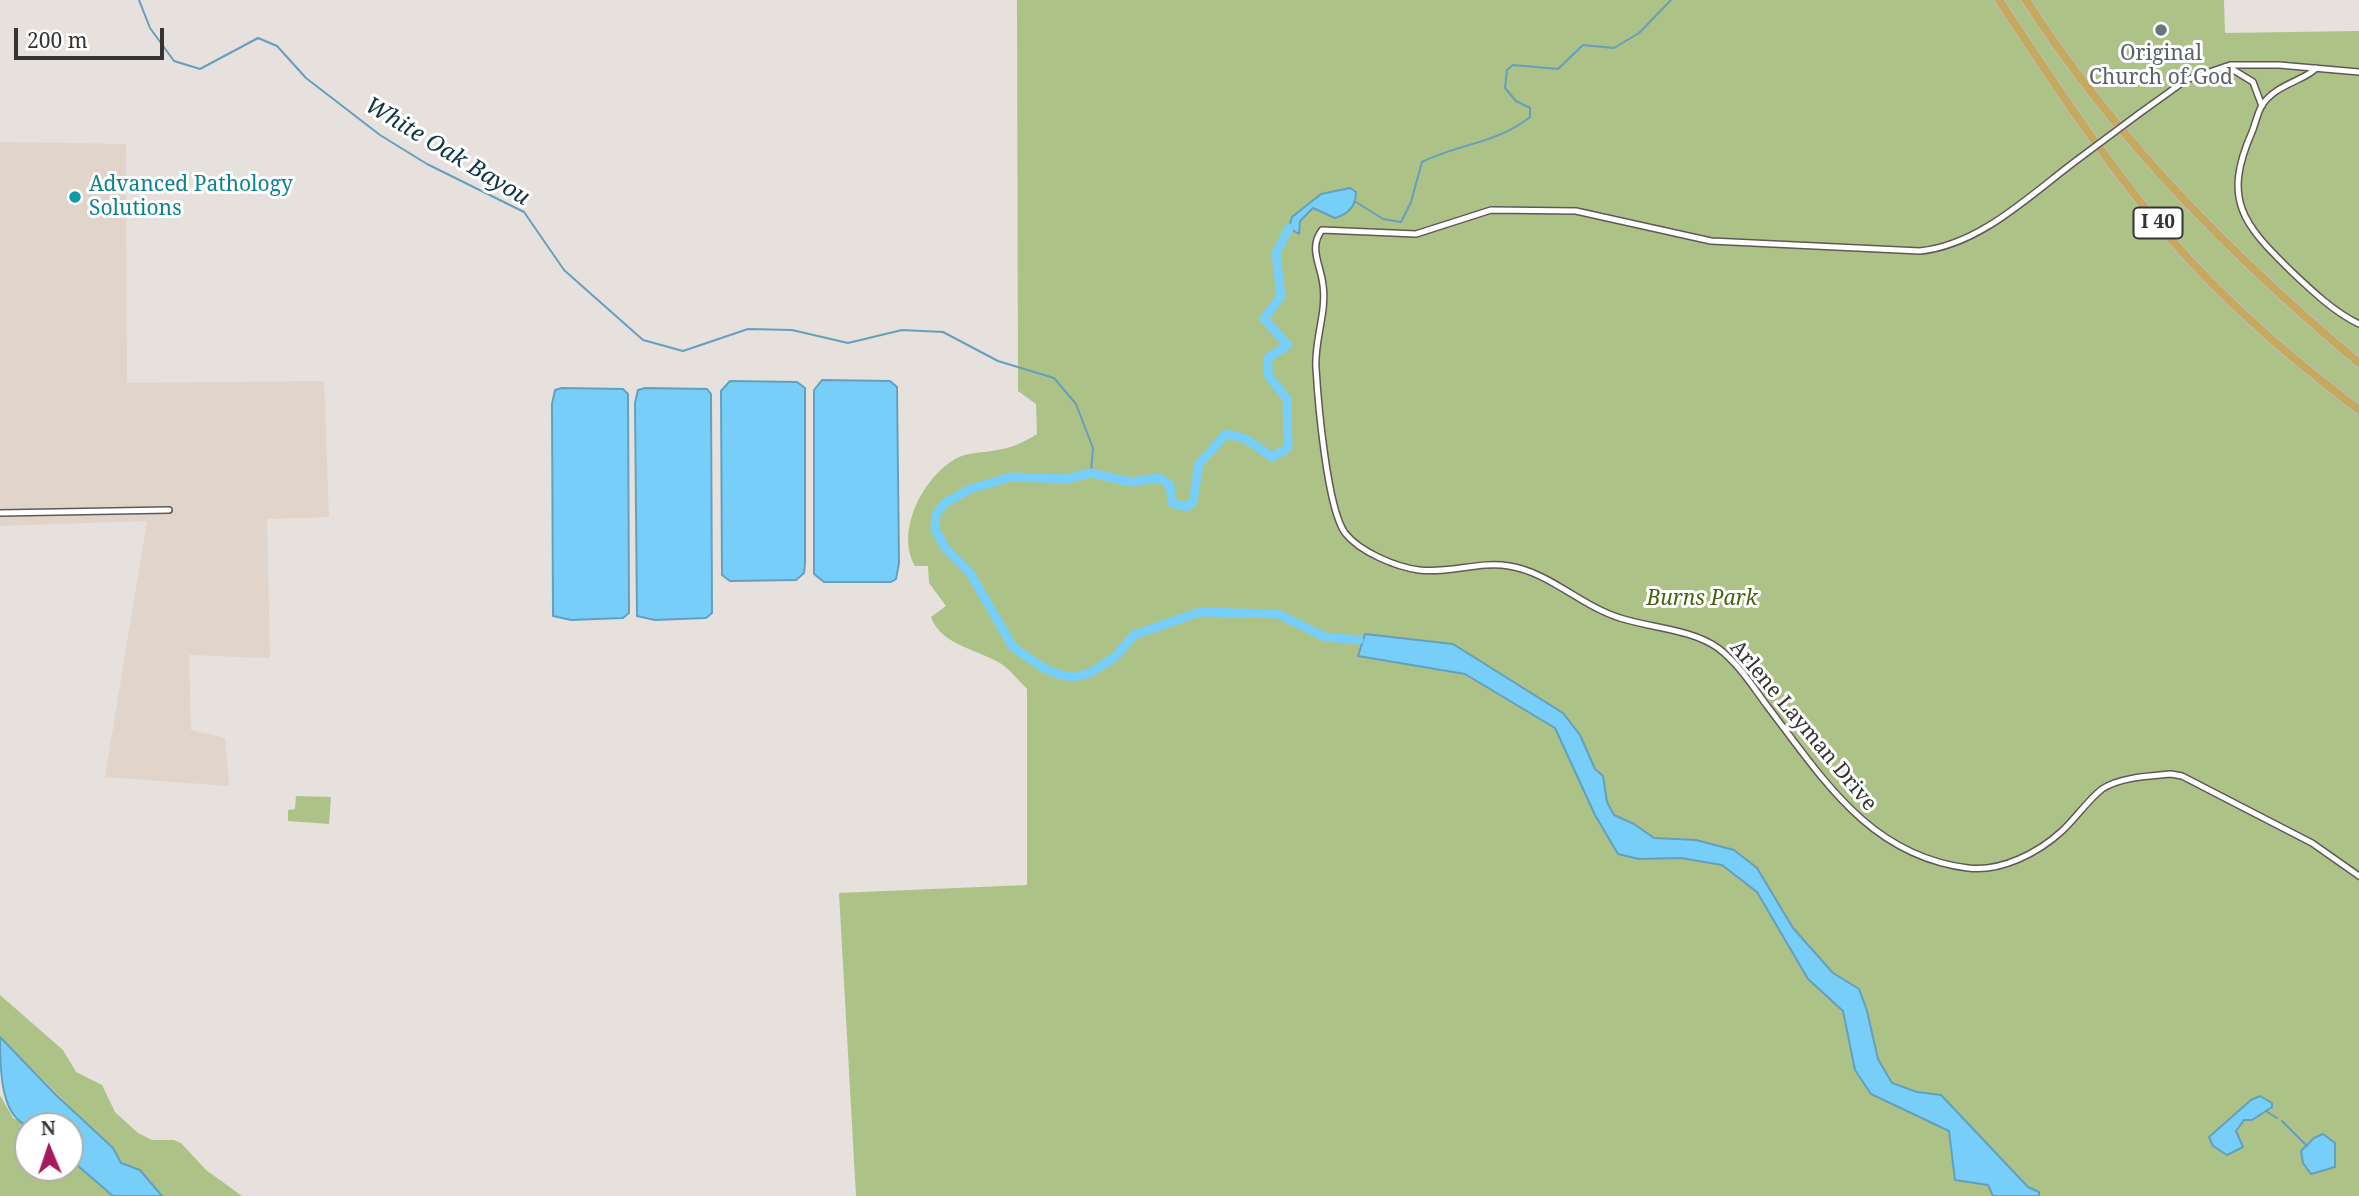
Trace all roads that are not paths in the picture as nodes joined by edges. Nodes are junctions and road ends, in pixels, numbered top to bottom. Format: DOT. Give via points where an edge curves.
graph roads {
  1 [pos="1999,0"];
  2 [pos="2026,0"];
  3 [pos="2227,66"];
  4 [pos="2316,68"];
  5 [pos="2359,72"];
  6 [pos="2262,106"];
  7 [pos="2359,324"];
  8 [pos="2359,363"];
  9 [pos="2359,410"];
  10 [pos="170,510"];
  11 [pos="0,513"];
  12 [pos="2359,876"];
  1 -- 9 [label="highway, I 40" via="2079,121 2171,239 2271,339"];
  2 -- 8 [label="highway, I 40" via="2148,160 2241,258"];
  3 -- 4 [label="street"];
  3 -- 6 [label="street" via="2253,82"];
  3 -- 12 [label="street, Arlene Layman Drive, bridge" via="2186,80 1976,233 1952,245 1920,251 1711,241 1576,211 1490,210 1416,234 1322,230 1314,248 1324,287 1315,365 1328,469 1338,521 1354,541 1384,559 1425,571 1482,565 1519,568 1617,617 1716,647 1739,669 1861,821 1886,840 1934,859 1976,868 2016,860 2062,831 2106,787 2171,774 2312,843"];
  4 -- 5 [label="street"];
  4 -- 6 [label="street" via="2285,84"];
  6 -- 7 [label="street" via="2238,173 2245,221 2304,284"];
  10 -- 11 [label="street"];
}
